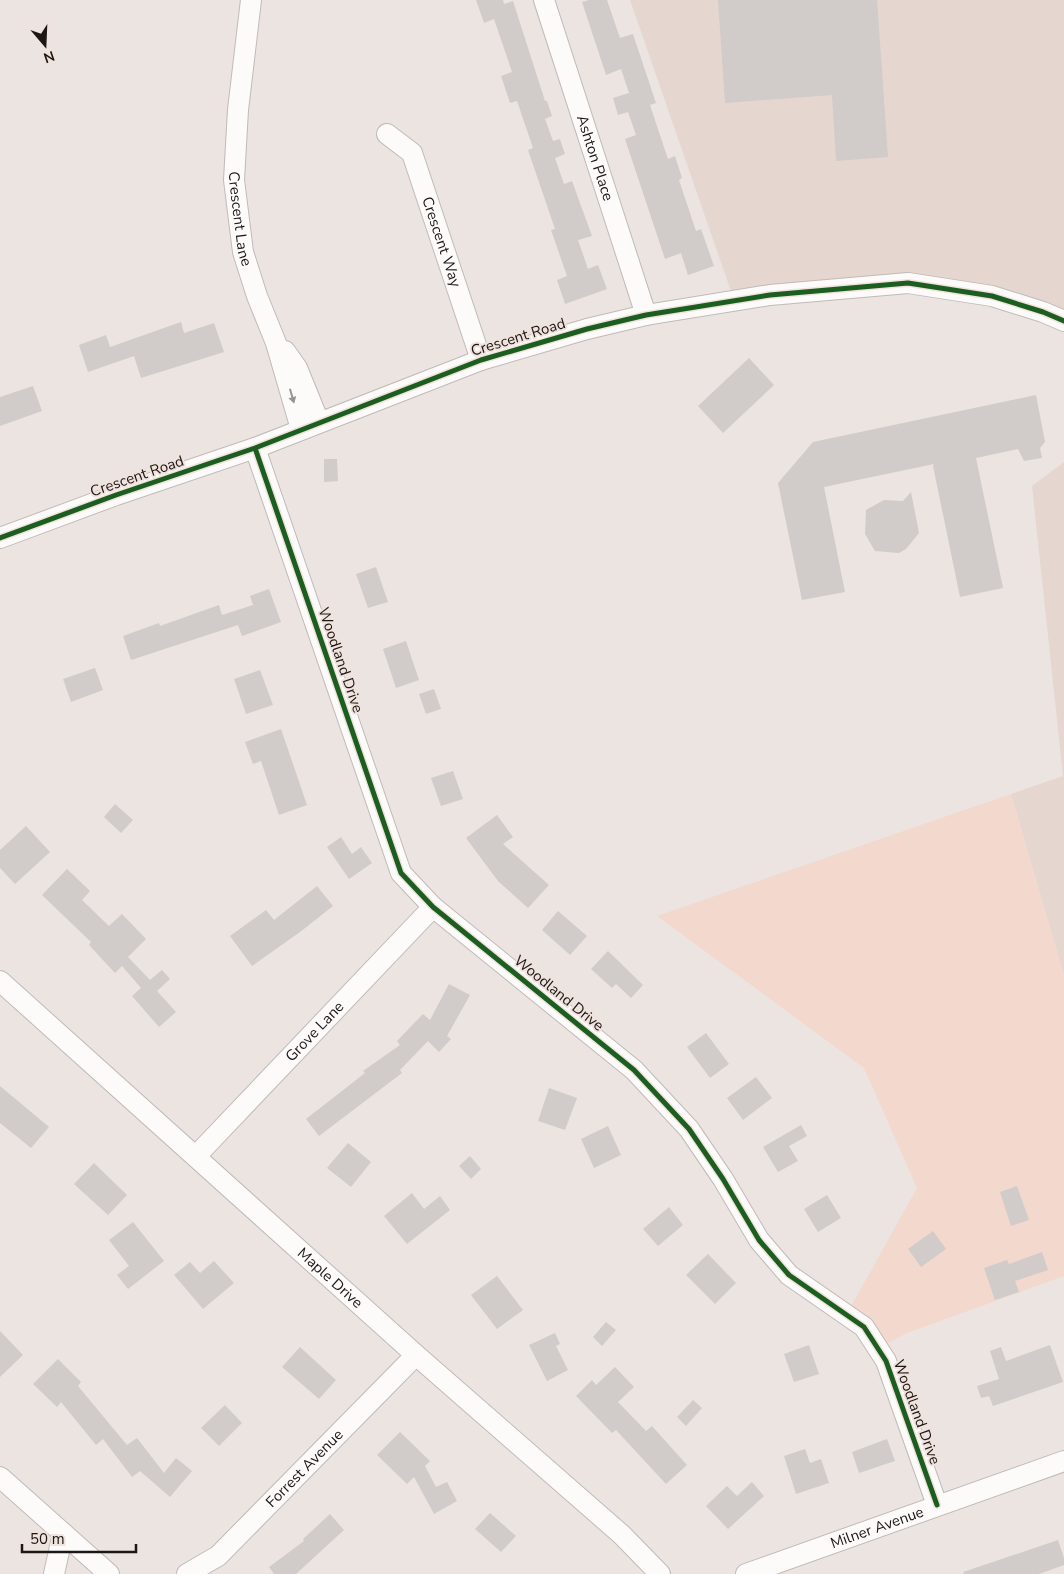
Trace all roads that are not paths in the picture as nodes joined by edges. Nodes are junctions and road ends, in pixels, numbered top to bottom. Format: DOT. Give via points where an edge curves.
graph roads {
  1 [pos="251,0"];
  2 [pos="544,0"];
  3 [pos="387,134"];
  4 [pos="646,315"];
  5 [pos="1064,321"];
  6 [pos="481,360"];
  7 [pos="310,426"];
  8 [pos="254,448"];
  9 [pos="0,538"];
  10 [pos="433,907"];
  11 [pos="0,981"];
  12 [pos="196,1156"];
  13 [pos="416,1355"];
  14 [pos="1064,1461"];
  15 [pos="0,1477"];
  16 [pos="937,1505"];
  17 [pos="64,1533"];
  18 [pos="54,1574"];
  19 [pos="109,1574"];
  20 [pos="187,1574"];
  21 [pos="660,1574"];
  22 [pos="746,1574"];
  1 -- 7 [label="street, Crescent Lane" via="238,110 234,180 243,252 256,296 272,333 297,368"];
  2 -- 4 [label="street, Ashton Place"];
  3 -- 6 [label="street, Crescent Way" via="412,153"];
  4 -- 5 [label="street, Crescent Road" via="770,294 908,283 992,296"];
  4 -- 6 [label="street, Crescent Road"];
  6 -- 7 [label="street, Crescent Road"];
  7 -- 8 [label="street, Crescent Road"];
  8 -- 9 [label="street, Crescent Road"];
  8 -- 10 [label="street, Woodland Drive" via="401,873"];
  10 -- 12 [label="street, Grove Lane"];
  10 -- 16 [label="street, Woodland Drive" via="634,1070 689,1129 759,1240 789,1275 864,1327 886,1361"];
  11 -- 12 [label="street, Maple Drive"];
  12 -- 13 [label="street, Maple Drive"];
  13 -- 20 [label="street, Forrest Avenue" via="218,1556"];
  13 -- 21 [label="street, Maple Drive" via="622,1535"];
  14 -- 16 [label="street, Milner Avenue"];
  15 -- 17 [label="street"];
  16 -- 22 [label="street, Milner Avenue"];
  17 -- 18 [label="street"];
  17 -- 19 [label="street"];
}
